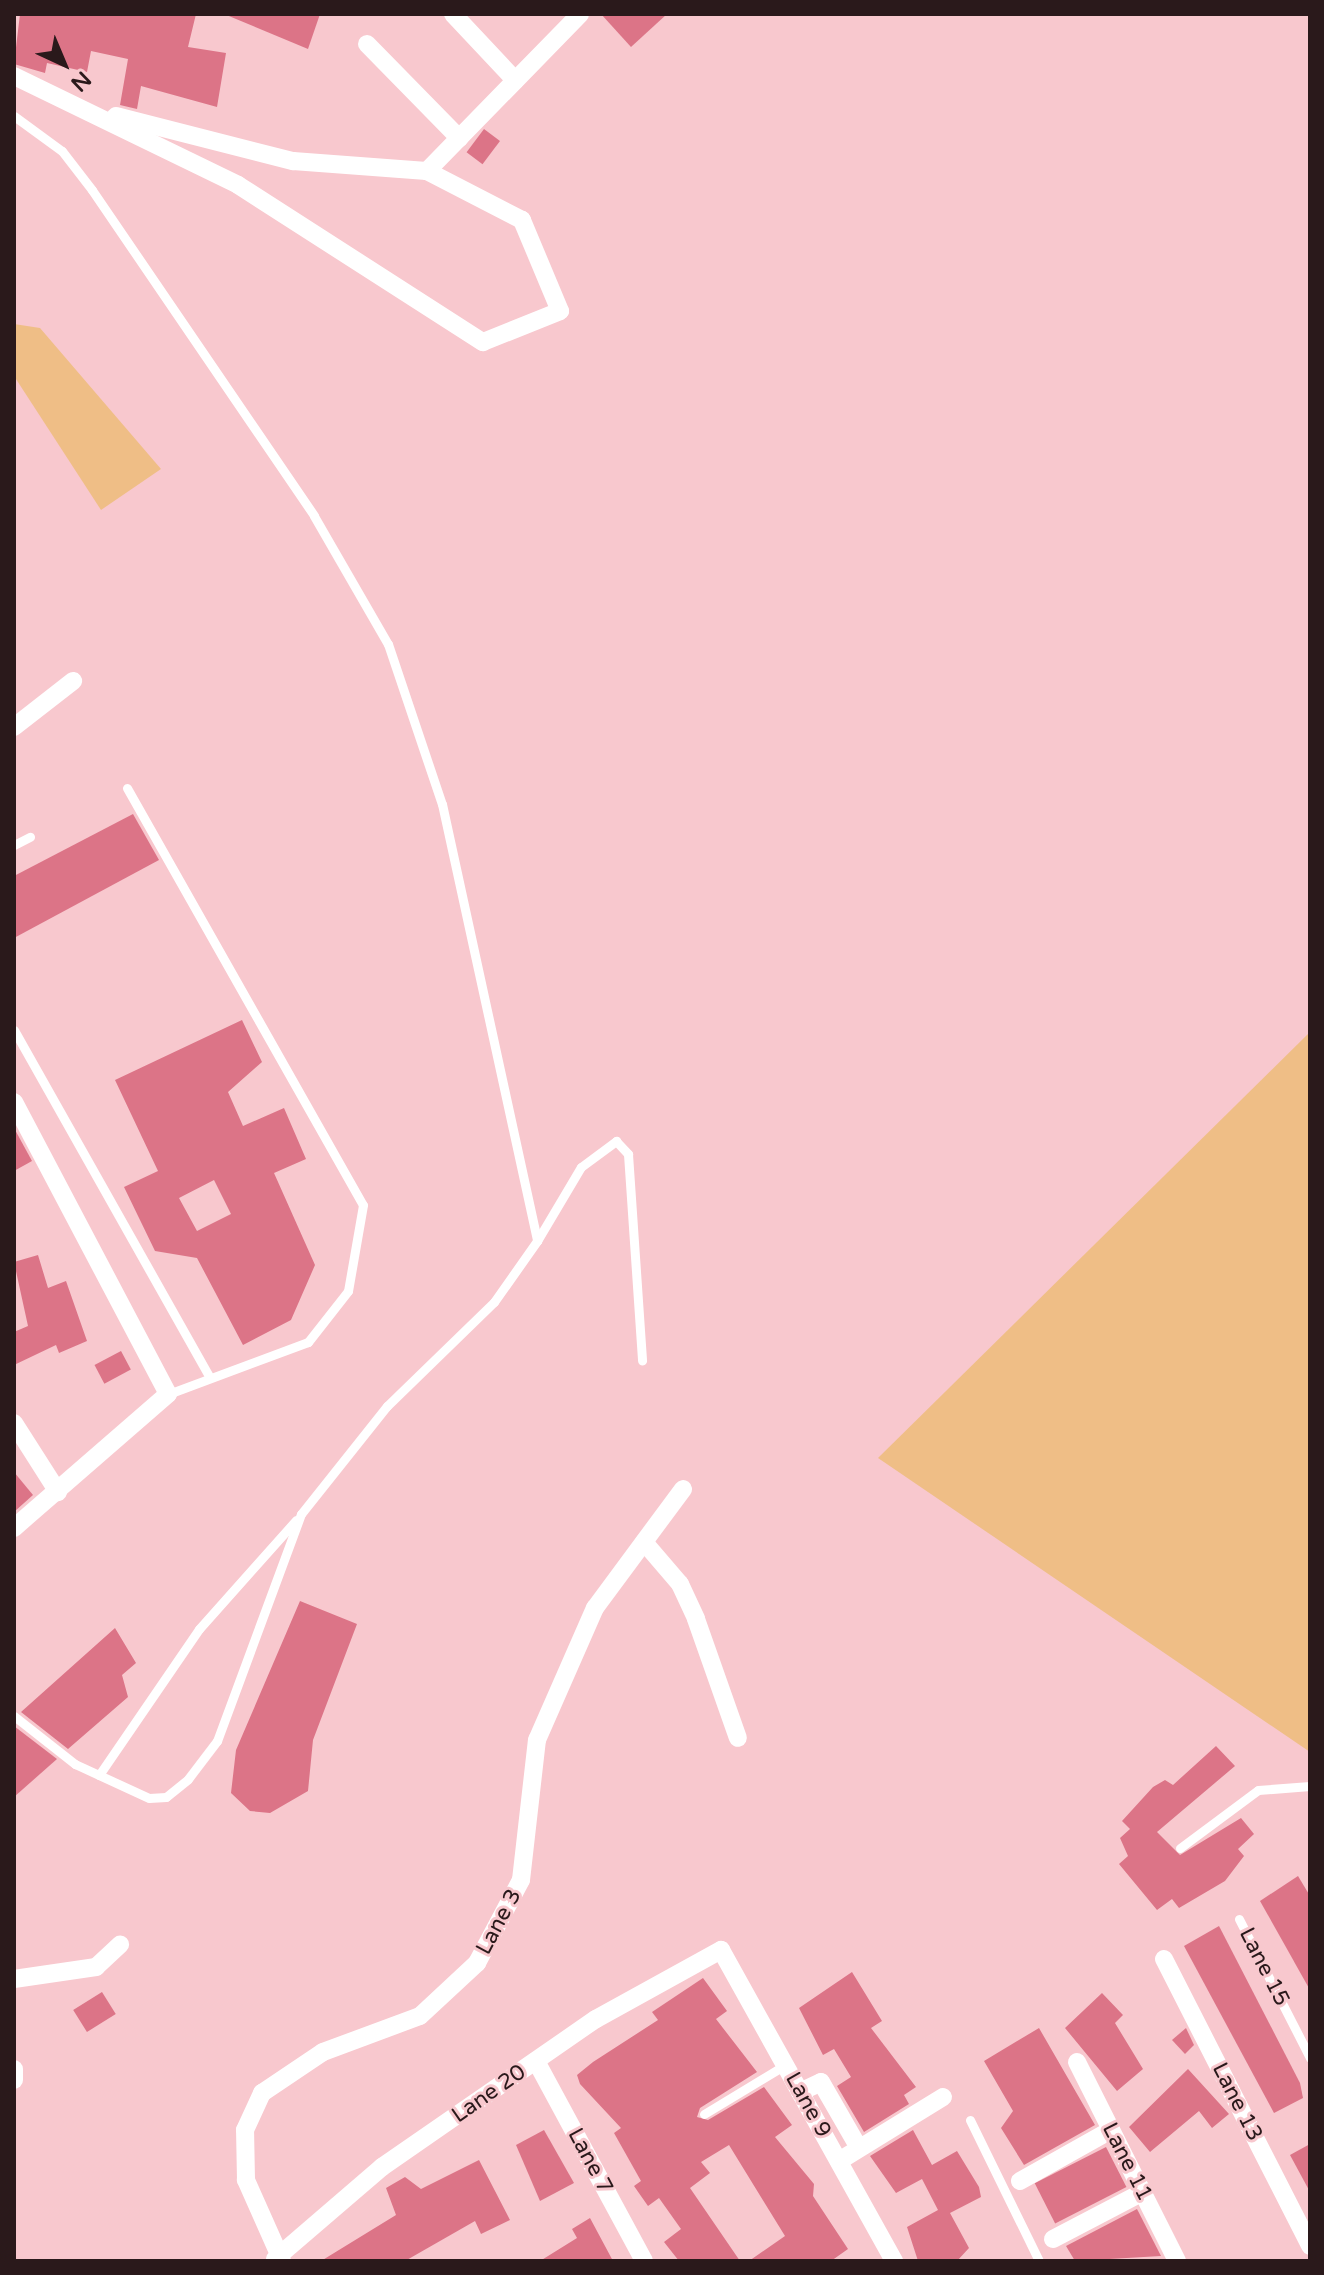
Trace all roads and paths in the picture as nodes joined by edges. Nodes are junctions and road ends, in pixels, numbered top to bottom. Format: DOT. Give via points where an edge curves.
graph roads {
  1 [pos="453,14"];
  2 [pos="580,14"];
  3 [pos="367,44"];
  4 [pos="14,76"];
  5 [pos="515,80"];
  6 [pos="75,106"];
  7 [pos="14,116"];
  8 [pos="459,138"];
  9 [pos="427,171"];
  10 [pos="73,681"];
  11 [pos="14,727"];
  12 [pos="127,788"];
  13 [pos="30,837"];
  14 [pos="14,845"];
  15 [pos="14,1030"];
  16 [pos="14,1102"];
  17 [pos="537,1241"];
  18 [pos="642,1361"];
  19 [pos="210,1378"];
  20 [pos="168,1394"];
  21 [pos="14,1423"];
  22 [pos="683,1489"];
  23 [pos="58,1492"];
  24 [pos="301,1514"];
  25 [pos="14,1528"];
  26 [pos="644,1542"];
  27 [pos="14,1716"];
  28 [pos="738,1738"];
  29 [pos="99,1775"];
  30 [pos="1310,1786"];
  31 [pos="1180,1848"];
  32 [pos="1239,1919"];
  33 [pos="120,1945"];
  34 [pos="721,1950"];
  35 [pos="1164,1959"];
  36 [pos="14,1979"];
  37 [pos="1310,2058"];
  38 [pos="536,2061"];
  39 [pos="1077,2062"];
  40 [pos="785,2065"];
  41 [pos="14,2069"];
  42 [pos="14,2080"];
  43 [pos="800,2092"];
  44 [pos="943,2097"];
  45 [pos="704,2114"];
  46 [pos="970,2120"];
  47 [pos="1111,2130"];
  48 [pos="859,2148"];
  49 [pos="839,2161"];
  50 [pos="1020,2181"];
  51 [pos="1143,2192"];
  52 [pos="1053,2239"];
  53 [pos="1310,2246"];
  54 [pos="279,2258"];
  55 [pos="644,2261"];
  56 [pos="894,2261"];
  57 [pos="1039,2261"];
  58 [pos="1177,2261"];
  1 -- 5 [label="street"];
  2 -- 5 [label="street"];
  3 -- 8 [label="street"];
  4 -- 6 [label="street"];
  5 -- 8 [label="street"];
  6 -- 9 [label="street" via="293,161"];
  6 -- 9 [label="street" via="238,185 483,342 560,311 522,220"];
  7 -- 17 [label="lane" via="62,151 92,190 314,516 388,644 442,804"];
  8 -- 9 [label="street"];
  10 -- 11 [label="street"];
  12 -- 19 [label="lane" via="363,1205 348,1291 308,1342"];
  13 -- 14 [label="lane"];
  15 -- 19 [label="lane"];
  16 -- 20 [label="street"];
  17 -- 18 [label="lane" via="581,1167 616,1141 628,1154"];
  17 -- 24 [label="lane" via="494,1302 387,1406"];
  19 -- 20 [label="lane"];
  20 -- 23 [label="street"];
  21 -- 23 [label="street"];
  22 -- 26 [label="street, Lane 3"];
  23 -- 25 [label="street"];
  24 -- 29 [label="lane" via="199,1629"];
  24 -- 29 [label="lane" via="217,1741 188,1779 166,1797 149,1798"];
  26 -- 28 [label="street" via="680,1584"];
  26 -- 54 [label="street, Lane 3" via="595,1608 537,1740 521,1880 477,1963 420,2016 323,2052 262,2093 245,2130 246,2180"];
  27 -- 29 [label="lane"];
  30 -- 31 [label="lane" via="1258,1790"];
  32 -- 37 [label="lane, Lane 15"];
  33 -- 36 [label="street" via="96,1967"];
  34 -- 38 [label="street, Lane 20" via="596,2019"];
  34 -- 40 [label="street, Lane 9"];
  35 -- 53 [label="street, Lane 13"];
  38 -- 54 [label="street, Lane 20" via="382,2167"];
  38 -- 55 [label="street, Lane 7"];
  39 -- 47 [label="street, Lane 11"];
  40 -- 43 [label="street, Lane 9"];
  40 -- 45 [label="lane"];
  41 -- 42 [label="street"];
  43 -- 48 [label="street" via="821,2082"];
  43 -- 49 [label="street, Lane 9"];
  44 -- 48 [label="street"];
  46 -- 57 [label="lane"];
  47 -- 50 [label="street"];
  47 -- 51 [label="street, Lane 11"];
  48 -- 49 [label="street"];
  49 -- 56 [label="street, Lane 9"];
  51 -- 52 [label="street"];
  51 -- 58 [label="street, Lane 11"];
}
